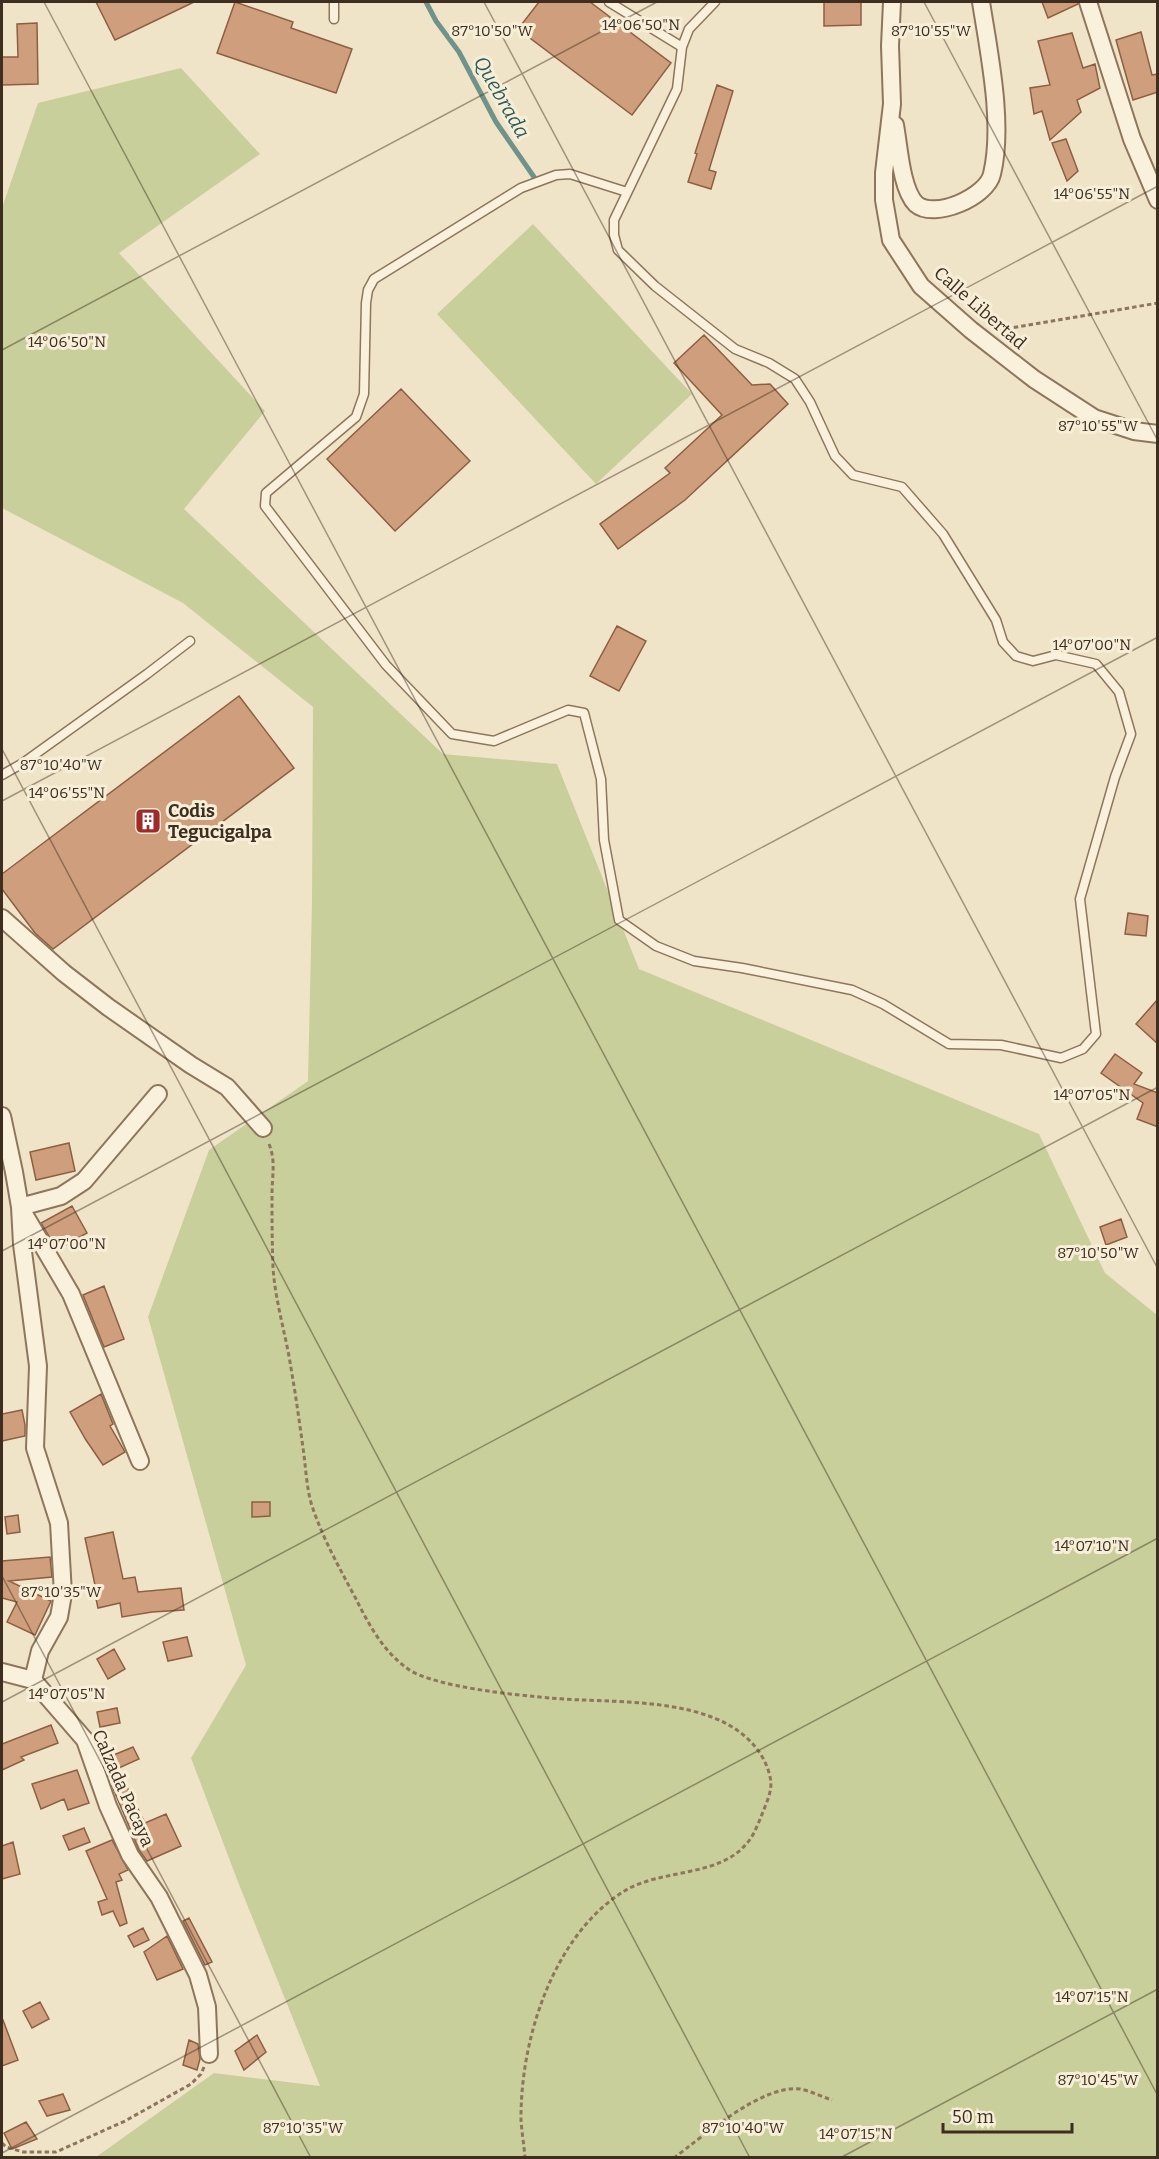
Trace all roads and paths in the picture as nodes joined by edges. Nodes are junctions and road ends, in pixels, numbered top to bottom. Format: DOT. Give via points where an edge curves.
graph roads {
  1 [pos="334,2"];
  2 [pos="609,2"];
  3 [pos="715,2"];
  4 [pos="892,2"];
  5 [pos="981,2"];
  6 [pos="1088,2"];
  7 [pos="334,19"];
  8 [pos="682,47"];
  9 [pos="894,162"];
  10 [pos="627,192"];
  11 [pos="1158,200"];
  12 [pos="1158,303"];
  13 [pos="999,330"];
  14 [pos="1158,434"];
  15 [pos="189,641"];
  16 [pos="2,775"];
  17 [pos="2,918"];
  18 [pos="158,1094"];
  19 [pos="2,1116"];
  20 [pos="263,1128"];
  21 [pos="8,1171"];
  22 [pos="20,1207"];
  23 [pos="140,1461"];
  24 [pos="2,1672"];
  25 [pos="33,1680"];
  26 [pos="209,2054"];
  27 [pos="832,2100"];
  28 [pos="2,2143"];
  29 [pos="525,2157"];
  30 [pos="674,2157"];
  1 -- 7 [label="lane"];
  2 -- 8 [label="lane"];
  3 -- 8 [label="lane" via="689,30"];
  4 -- 9 [label="street, Calle Libertad"];
  5 -- 9 [label="street, Calle Libertad" via="996,128 988,185 969,200 945,208 926,208 912,198"];
  6 -- 11 [label="street" via="1132,139"];
  8 -- 10 [label="lane" via="678,89"];
  9 -- 14 [label="street, Calle Libertad" via="884,173 891,240 921,286 1034,380 1094,418"];
  10 -- 10 [label="lane" via="614,220 618,250 655,286 735,349 795,379 835,456 853,475 902,487 943,534 996,620 1003,642 1016,656 1033,661 1056,656 1096,663 1119,692 1131,734 1080,899 1096,1034 1083,1049 1061,1058 1001,1045 949,1044 852,990 694,961 656,946 619,920 604,840 601,779 584,713 568,710 494,741 452,734 386,665 265,506 266,493 356,417 361,407 366,303 374,279 521,188 556,175 570,174"];
  12 -- 13 [label="path"];
  15 -- 16 [label="lane"];
  17 -- 20 [label="street" via="108,1007 228,1088"];
  18 -- 22 [label="street" via="84,1181 61,1196"];
  19 -- 21 [label="street"];
  20 -- 29 [label="path" via="275,1168 273,1272 312,1505 370,1627 393,1656 419,1676 463,1687 550,1698 653,1703 716,1718 745,1734 769,1772 769,1796 748,1843 736,1854 713,1865 628,1889 587,1922 568,1949 548,1986 532,2034 524,2077"];
  21 -- 22 [label="street"];
  22 -- 23 [label="street" via="71,1294"];
  22 -- 25 [label="street" via="38,1366 35,1448 59,1523 63,1594 59,1617 40,1651"];
  24 -- 25 [label="street"];
  25 -- 26 [label="street, Calzada Pacaya" via="85,1740 130,1856 159,1897 198,1975 207,2007"];
  26 -- 28 [label="path" via="201,2074 191,2084 125,2121 56,2152 23,2152"];
  27 -- 30 [label="path" via="800,2089 777,2091 741,2109"];
}
